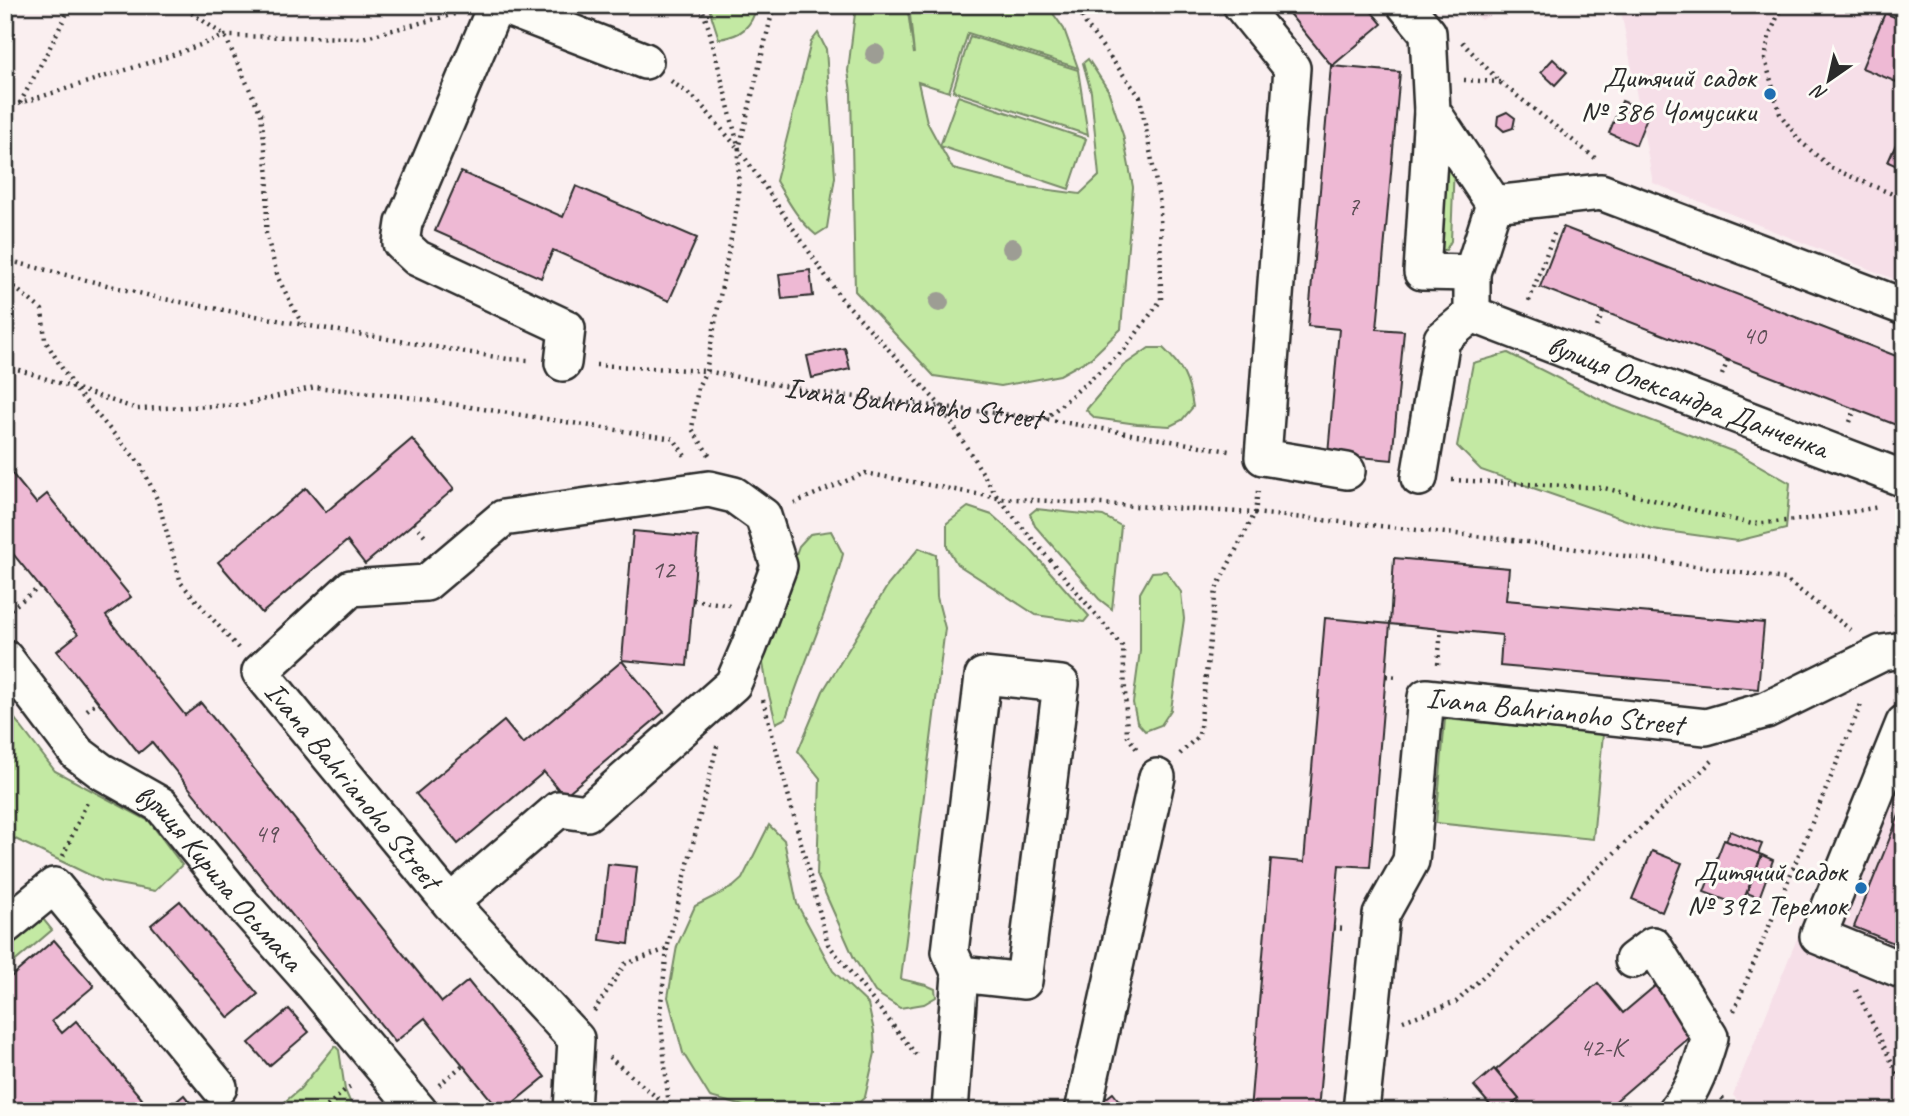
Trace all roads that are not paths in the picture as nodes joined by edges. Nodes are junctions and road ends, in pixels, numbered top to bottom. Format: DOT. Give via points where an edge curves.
graph roads {
  1 [pos="1241,5"];
  2 [pos="1405,5"];
  3 [pos="487,7"];
  4 [pos="645,61"];
  5 [pos="1432,111"];
  6 [pos="1494,204"];
  7 [pos="1472,273"];
  8 [pos="1904,307"];
  9 [pos="1472,314"];
  10 [pos="563,363"];
  11 [pos="1347,471"];
  12 [pos="1419,478"];
  13 [pos="1894,493"];
  14 [pos="1893,652"];
  15 [pos="5,658"];
  16 [pos="1904,723"];
  17 [pos="1157,777"];
  18 [pos="450,903"];
  19 [pos="5,926"];
  20 [pos="1633,960"];
  21 [pos="1904,971"];
  22 [pos="960,974"];
  23 [pos="219,1087"];
  24 [pos="419,1111"];
  25 [pos="572,1111"];
  26 [pos="950,1111"];
  27 [pos="1083,1111"];
  28 [pos="1361,1111"];
  29 [pos="1676,1111"];
  1 -- 11 [label="street" via="1292,68 1263,457"];
  2 -- 5 [label="street" via="1428,33"];
  3 -- 4 [label="street"];
  3 -- 10 [label="street" via="404,223 401,243 417,258 567,328"];
  5 -- 6 [label="street"];
  5 -- 7 [label="street" via="1422,272"];
  6 -- 7 [label="street"];
  6 -- 8 [label="street" via="1601,192"];
  7 -- 9 [label="street"];
  9 -- 12 [label="street" via="1442,339"];
  9 -- 13 [label="street, вулиця Олександра Данченка"];
  14 -- 28 [label="street, Ivana Bahrianoho Street" via="1766,710 1706,727 1426,697 1411,861 1381,915"];
  15 -- 24 [label="street, вулиця Кирила Осьмака" via="77,753 160,805"];
  16 -- 21 [label="street" via="1818,936"];
  17 -- 27 [label="street"];
  18 -- 18 [label="street, Ivana Bahrianoho Street" via="559,809 587,813 733,684 779,566 763,516 720,492 503,518 426,583 351,588 260,672"];
  18 -- 25 [label="street, Ivana Bahrianoho Street" via="576,1039"];
  19 -- 23 [label="street" via="54,886"];
  20 -- 29 [label="street" via="1653,945 1710,1037 1698,1076"];
  22 -- 22 [label="street" via="1024,981 1060,684 983,676 950,952"];
  22 -- 26 [label="street"];
}
